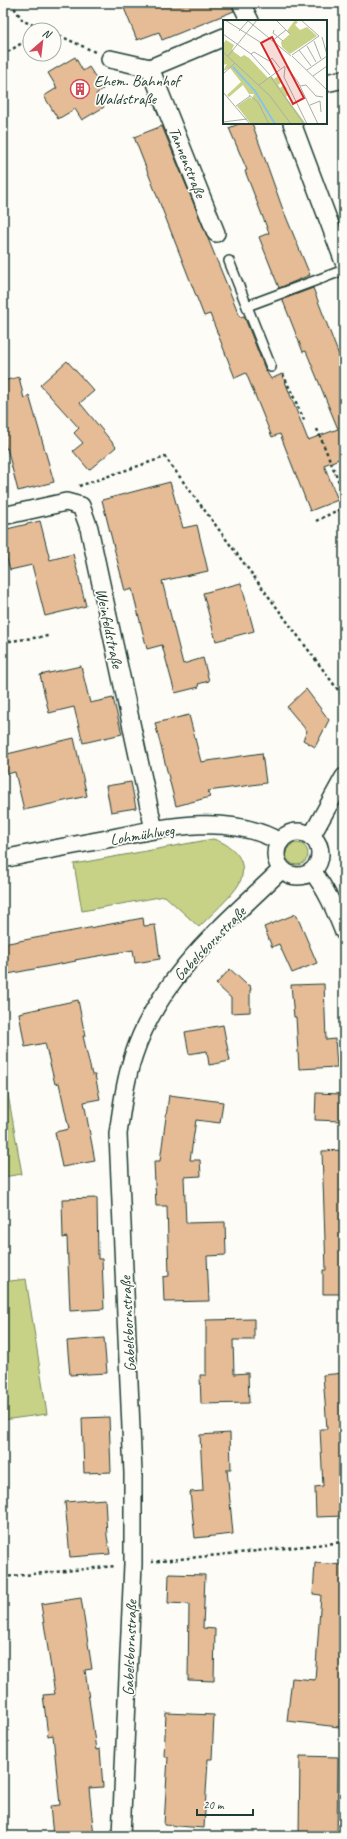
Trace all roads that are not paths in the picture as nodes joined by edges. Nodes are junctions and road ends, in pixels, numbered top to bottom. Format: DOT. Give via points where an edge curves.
graph roads {
  1 [pos="241,3"];
  2 [pos="250,20"];
  3 [pos="223,37"];
  4 [pos="110,58"];
  5 [pos="150,68"];
  6 [pos="344,79"];
  7 [pos="327,83"];
  8 [pos="292,124"];
  9 [pos="216,233"];
  10 [pos="229,261"];
  11 [pos="344,262"];
  12 [pos="344,270"];
  13 [pos="247,306"];
  14 [pos="271,367"];
  15 [pos="3,516"];
  16 [pos="344,777"];
  17 [pos="154,830"];
  18 [pos="311,837"];
  19 [pos="280,842"];
  20 [pos="3,859"];
  21 [pos="282,870"];
  22 [pos="312,872"];
  23 [pos="344,932"];
  24 [pos="121,1836"];
  1 -- 2 [label="street"];
  3 -- 5 [label="street"];
  4 -- 5 [label="street"];
  5 -- 9 [label="street, Tannenstraße"];
  6 -- 7 [label="street"];
  8 -- 11 [label="street"];
  10 -- 13 [label="lane"];
  12 -- 13 [label="lane"];
  13 -- 14 [label="lane"];
  15 -- 17 [label="street, Weinfeldstraße" via="66,502 81,506 89,528"];
  16 -- 18 [label="street"];
  17 -- 19 [label="street, Lohmühlweg" via="204,825 227,826 250,829"];
  17 -- 20 [label="street, Lohmühlweg"];
  18 -- 19 [label="street" via="298,832 291,833"];
  18 -- 22 [label="street" via="316,841 320,854 317,867"];
  19 -- 21 [label="street" via="276,853"];
  21 -- 22 [label="street" via="293,876"];
  21 -- 24 [label="street, Gabelsbornstraße" via="199,949 172,980 150,1016 134,1053 123,1093 118,1134 131,1388 133,1564"];
  22 -- 23 [label="street" via="333,904"];
}
